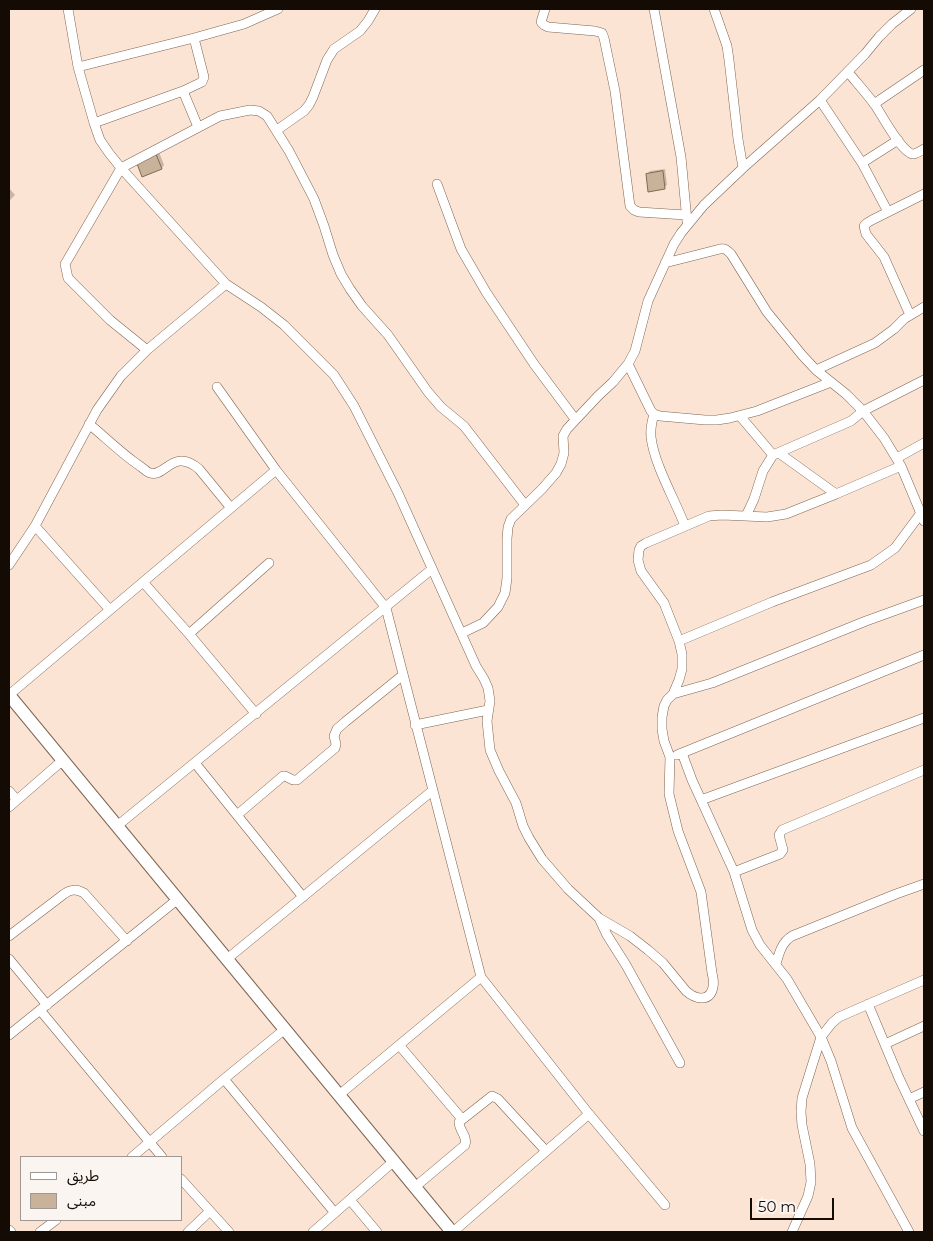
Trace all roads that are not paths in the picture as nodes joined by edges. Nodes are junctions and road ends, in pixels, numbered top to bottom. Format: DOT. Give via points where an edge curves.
graph roads {
  1 [pos="68,9"];
  2 [pos="278,9"];
  3 [pos="375,9"];
  4 [pos="544,9"];
  5 [pos="654,9"];
  6 [pos="714,9"];
  7 [pos="911,9"];
  8 [pos="194,38"];
  9 [pos="78,66"];
  10 [pos="924,70"];
  11 [pos="848,72"];
  12 [pos="183,90"];
  13 [pos="820,100"];
  14 [pos="874,104"];
  15 [pos="94,123"];
  16 [pos="198,127"];
  17 [pos="277,130"];
  18 [pos="898,140"];
  19 [pos="924,149"];
  20 [pos="862,163"];
  21 [pos="121,168"];
  22 [pos="743,168"];
  23 [pos="436,184"];
  24 [pos="924,194"];
  25 [pos="888,212"];
  26 [pos="687,220"];
  27 [pos="665,264"];
  28 [pos="226,284"];
  29 [pos="924,307"];
  30 [pos="910,315"];
  31 [pos="147,350"];
  32 [pos="628,364"];
  33 [pos="816,370"];
  34 [pos="924,380"];
  35 [pos="831,382"];
  36 [pos="217,387"];
  37 [pos="863,412"];
  38 [pos="654,414"];
  39 [pos="740,416"];
  40 [pos="575,420"];
  41 [pos="89,424"];
  42 [pos="924,443"];
  43 [pos="776,454"];
  44 [pos="899,462"];
  45 [pos="276,470"];
  46 [pos="836,494"];
  47 [pos="924,495"];
  48 [pos="914,498"];
  49 [pos="525,505"];
  50 [pos="231,508"];
  51 [pos="746,516"];
  52 [pos="922,517"];
  53 [pos="35,526"];
  54 [pos="685,526"];
  55 [pos="269,563"];
  56 [pos="9,565"];
  57 [pos="432,569"];
  58 [pos="142,582"];
  59 [pos="924,600"];
  60 [pos="386,608"];
  61 [pos="110,610"];
  62 [pos="462,633"];
  63 [pos="189,634"];
  64 [pos="679,641"];
  65 [pos="924,655"];
  66 [pos="403,675"];
  67 [pos="673,694"];
  68 [pos="9,695"];
  69 [pos="488,710"];
  70 [pos="256,714"];
  71 [pos="924,718"];
  72 [pos="416,725"];
  73 [pos="682,753"];
  74 [pos="670,758"];
  75 [pos="63,760"];
  76 [pos="195,763"];
  77 [pos="924,770"];
  78 [pos="9,791"];
  79 [pos="432,791"];
  80 [pos="17,800"];
  81 [pos="701,800"];
  82 [pos="9,807"];
  83 [pos="237,815"];
  84 [pos="117,826"];
  85 [pos="734,872"];
  86 [pos="924,884"];
  87 [pos="303,897"];
  88 [pos="178,899"];
  89 [pos="599,918"];
  90 [pos="9,936"];
  91 [pos="126,941"];
  92 [pos="9,959"];
  93 [pos="227,959"];
  94 [pos="776,964"];
  95 [pos="481,977"];
  96 [pos="924,980"];
  97 [pos="868,1004"];
  98 [pos="44,1008"];
  99 [pos="924,1026"];
  100 [pos="285,1029"];
  101 [pos="9,1035"];
  102 [pos="821,1037"];
  103 [pos="885,1044"];
  104 [pos="399,1045"];
  105 [pos="680,1064"];
  106 [pos="224,1079"];
  107 [pos="924,1092"];
  108 [pos="339,1095"];
  109 [pos="909,1099"];
  110 [pos="589,1114"];
  111 [pos="462,1119"];
  112 [pos="924,1130"];
  113 [pos="149,1143"];
  114 [pos="546,1152"];
  115 [pos="133,1156"];
  116 [pos="161,1156"];
  117 [pos="394,1162"];
  118 [pos="182,1180"];
  119 [pos="415,1187"];
  120 [pos="350,1200"];
  121 [pos="665,1206"];
  122 [pos="210,1211"];
  123 [pos="335,1213"];
  124 [pos="55,1221"];
  125 [pos="40,1232"];
  126 [pos="188,1232"];
  127 [pos="229,1232"];
  128 [pos="313,1232"];
  129 [pos="377,1232"];
  130 [pos="453,1232"];
  131 [pos="792,1232"];
  132 [pos="909,1232"];
  1 -- 9 [label="street"];
  2 -- 8 [label="street" via="244,24"];
  3 -- 17 [label="street" via="360,31 334,49 309,106"];
  4 -- 26 [label="street" via="541,22 548,27 595,31 604,38 615,92 630,206 639,212"];
  5 -- 26 [label="street" via="681,157"];
  6 -- 22 [label="street" via="727,46"];
  7 -- 11 [label="street" via="892,24"];
  8 -- 9 [label="street"];
  8 -- 12 [label="street" via="204,77 202,82"];
  9 -- 15 [label="street"];
  10 -- 14 [label="street"];
  11 -- 13 [label="street"];
  11 -- 14 [label="street"];
  12 -- 15 [label="street"];
  12 -- 16 [label="street"];
  13 -- 20 [label="street"];
  13 -- 22 [label="street"];
  14 -- 18 [label="street"];
  15 -- 21 [label="street" via="100,140"];
  16 -- 17 [label="street" via="220,116 250,110 267,116"];
  16 -- 21 [label="street"];
  17 -- 49 [label="street" via="314,199 333,255 350,289 388,335 428,392 464,426"];
  18 -- 19 [label="street" via="912,154"];
  18 -- 20 [label="street"];
  20 -- 25 [label="street"];
  21 -- 28 [label="street"];
  21 -- 31 [label="street" via="65,264 68,278 110,320"];
  22 -- 26 [label="street"];
  23 -- 40 [label="street" via="461,248 486,292"];
  24 -- 25 [label="street"];
  25 -- 30 [label="street" via="867,223 864,230 884,257"];
  26 -- 27 [label="street"];
  27 -- 32 [label="street" via="648,301 635,351"];
  27 -- 33 [label="street" via="720,249 727,250 767,312"];
  28 -- 31 [label="street"];
  28 -- 57 [label="street" via="284,325 334,375 354,406"];
  29 -- 30 [label="street"];
  30 -- 33 [label="street" via="875,343"];
  31 -- 41 [label="street" via="121,376"];
  32 -- 38 [label="street"];
  32 -- 40 [label="street"];
  33 -- 35 [label="street"];
  34 -- 37 [label="street"];
  35 -- 37 [label="street"];
  35 -- 39 [label="street"];
  36 -- 45 [label="street"];
  37 -- 43 [label="street" via="851,421"];
  37 -- 44 [label="street"];
  38 -- 39 [label="street" via="706,420"];
  38 -- 54 [label="street" via="651,436 654,450"];
  39 -- 43 [label="street"];
  40 -- 49 [label="street" via="563,436 564,453 556,473"];
  41 -- 50 [label="street" via="150,473 157,473 180,460 193,464"];
  41 -- 53 [label="street"];
  42 -- 44 [label="street"];
  43 -- 46 [label="street"];
  43 -- 51 [label="street" via="763,471"];
  44 -- 46 [label="street"];
  44 -- 48 [label="street"];
  45 -- 50 [label="street"];
  45 -- 60 [label="street"];
  46 -- 51 [label="street" via="786,514"];
  47 -- 48 [label="street"];
  48 -- 52 [label="street"];
  49 -- 62 [label="street" via="508,526 505,593 498,607 483,623"];
  50 -- 58 [label="street"];
  51 -- 54 [label="street" via="709,516"];
  52 -- 64 [label="street" via="895,548 871,565"];
  53 -- 56 [label="street"];
  53 -- 61 [label="street"];
  54 -- 64 [label="street" via="646,543 638,550 642,570 664,603"];
  55 -- 63 [label="street"];
  57 -- 60 [label="street"];
  57 -- 62 [label="street"];
  58 -- 61 [label="street"];
  58 -- 63 [label="street"];
  59 -- 67 [label="street" via="712,683"];
  60 -- 66 [label="street"];
  60 -- 70 [label="street"];
  61 -- 68 [label="street"];
  62 -- 69 [label="street" via="488,688"];
  63 -- 70 [label="street"];
  64 -- 67 [label="street" via="682,669"];
  65 -- 73 [label="street"];
  66 -- 72 [label="street"];
  66 -- 83 [label="street" via="337,730 335,748 297,780 283,776"];
  67 -- 74 [label="street" via="664,706 662,717 664,741"];
  68 -- 75 [label="main road"];
  69 -- 72 [label="street"];
  69 -- 89 [label="street" via="490,750 529,838 568,889"];
  70 -- 76 [label="street"];
  71 -- 81 [label="street"];
  72 -- 79 [label="street"];
  73 -- 74 [label="street"];
  73 -- 81 [label="street"];
  74 -- 89 [label="street" via="672,807 701,892 712,973 710,994 701,999 690,995 648,950"];
  75 -- 80 [label="street"];
  75 -- 84 [label="main road"];
  76 -- 83 [label="street"];
  76 -- 84 [label="street"];
  77 -- 85 [label="street" via="782,830 779,835 783,850 780,854"];
  78 -- 80 [label="street"];
  79 -- 87 [label="street"];
  79 -- 95 [label="street"];
  80 -- 82 [label="street"];
  81 -- 85 [label="street"];
  83 -- 87 [label="street"];
  84 -- 88 [label="main road"];
  85 -- 94 [label="street" via="752,930"];
  86 -- 94 [label="street" via="792,936 787,939"];
  87 -- 93 [label="street"];
  88 -- 91 [label="street"];
  88 -- 93 [label="main road"];
  89 -- 105 [label="street"];
  90 -- 91 [label="street" via="68,891 78,890"];
  91 -- 98 [label="street"];
  92 -- 98 [label="street"];
  93 -- 100 [label="main road"];
  94 -- 102 [label="street"];
  95 -- 104 [label="street"];
  95 -- 110 [label="street"];
  96 -- 97 [label="street"];
  97 -- 102 [label="street" via="839,1017"];
  97 -- 103 [label="street"];
  98 -- 101 [label="street"];
  98 -- 113 [label="street"];
  99 -- 103 [label="street"];
  100 -- 106 [label="street"];
  100 -- 108 [label="main road"];
  102 -- 131 [label="street" via="802,1098 801,1112 811,1182"];
  102 -- 132 [label="street" via="852,1128"];
  103 -- 109 [label="street"];
  104 -- 108 [label="street"];
  104 -- 111 [label="street"];
  106 -- 113 [label="street"];
  106 -- 123 [label="street"];
  107 -- 109 [label="street"];
  108 -- 117 [label="main road"];
  109 -- 112 [label="street"];
  110 -- 114 [label="street"];
  110 -- 121 [label="street"];
  111 -- 114 [label="street" via="490,1097 496,1097"];
  111 -- 119 [label="street" via="459,1124 466,1138 464,1145"];
  113 -- 115 [label="street"];
  113 -- 116 [label="street"];
  114 -- 130 [label="street"];
  117 -- 119 [label="main road"];
  117 -- 120 [label="street"];
  118 -- 122 [label="street"];
  119 -- 130 [label="main road"];
  120 -- 123 [label="street"];
  120 -- 129 [label="street"];
  122 -- 126 [label="street"];
  122 -- 127 [label="street"];
  123 -- 128 [label="street"];
  124 -- 125 [label="street"];
}
